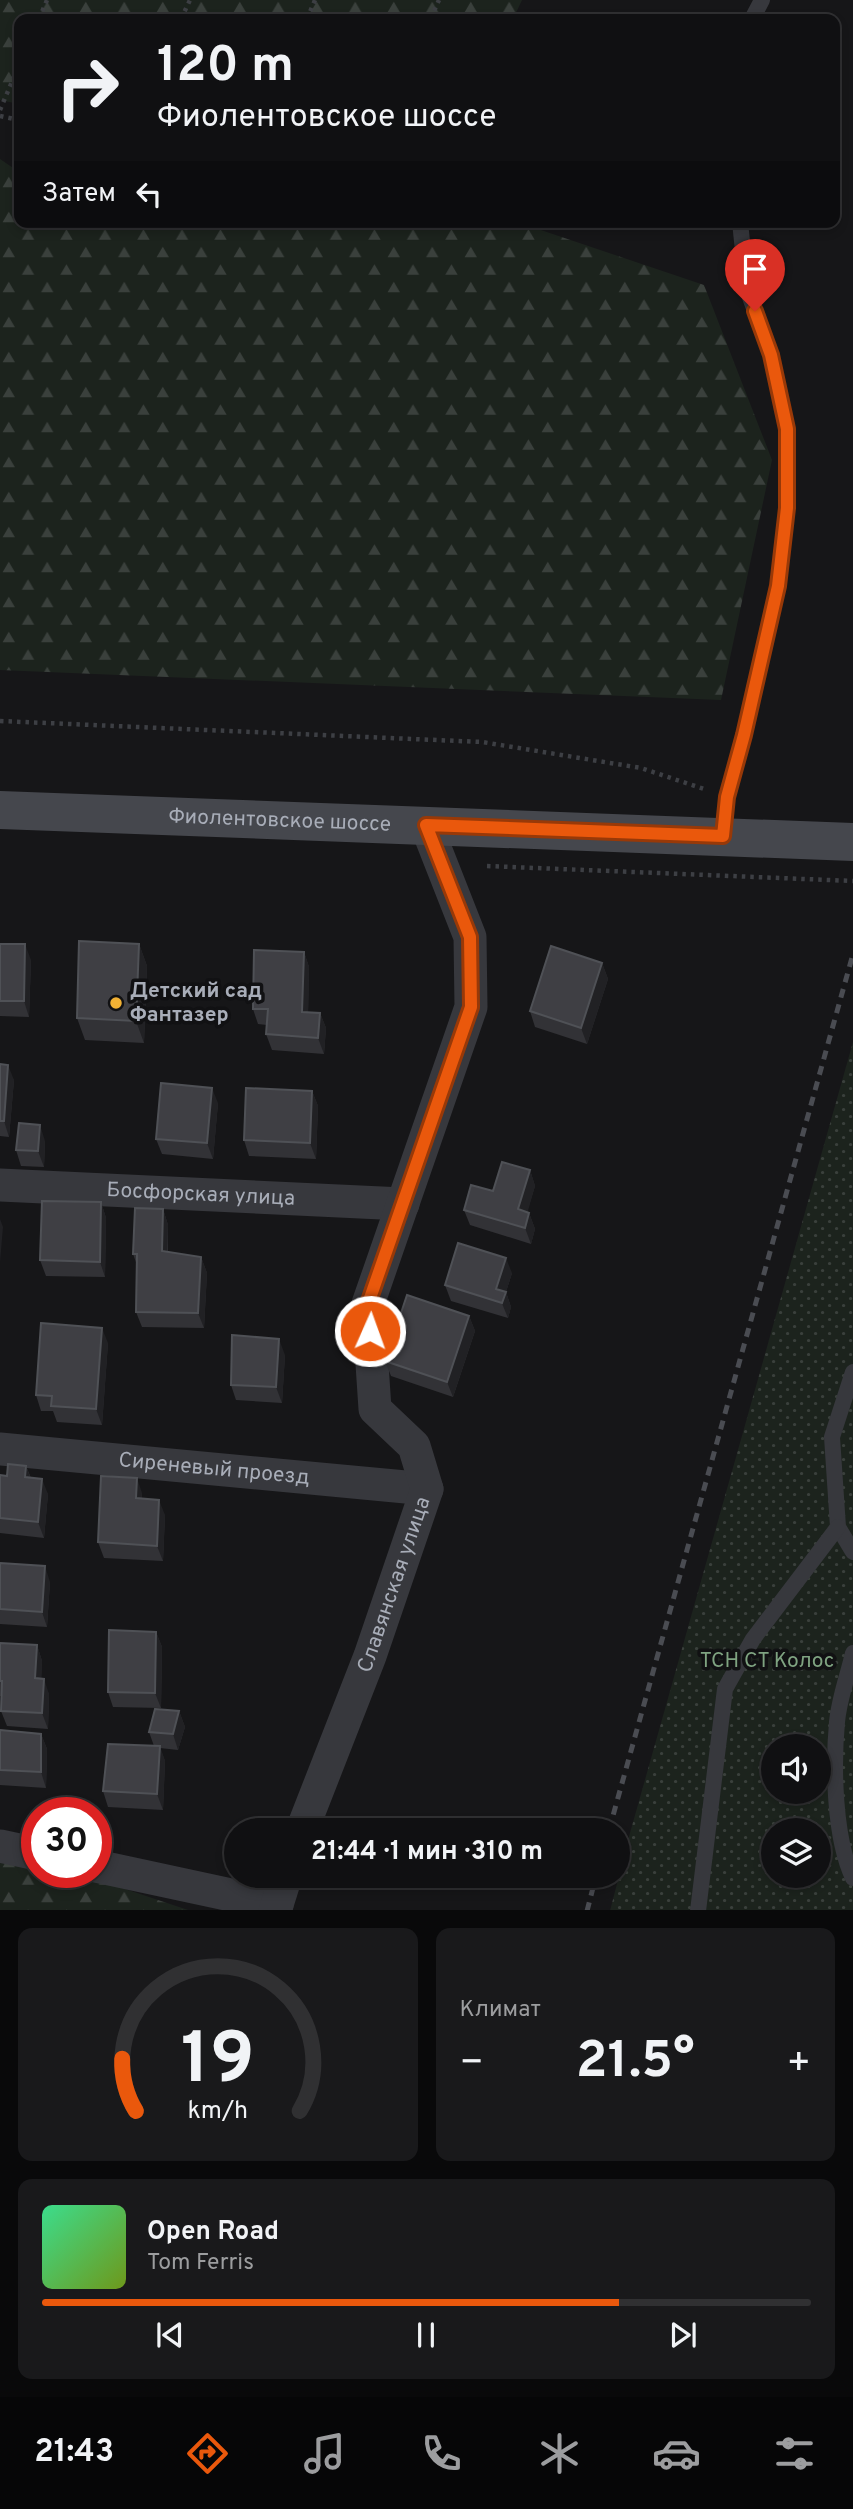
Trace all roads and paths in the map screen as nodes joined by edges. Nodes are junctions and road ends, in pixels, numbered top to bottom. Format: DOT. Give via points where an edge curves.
graph roads {
  1 [pos="14,77"];
  2 [pos="0,110"];
  3 [pos="741,228"];
  4 [pos="0,721"];
  5 [pos="727,797"];
  6 [pos="0,810"];
  7 [pos="426,825"];
  8 [pos="723,836"];
  9 [pos="853,842"];
  10 [pos="0,1185"];
  11 [pos="403,1204"];
  12 [pos="853,1372"];
  13 [pos="0,1449"];
  14 [pos="427,1489"];
  15 [pos="838,1527"];
  16 [pos="853,1552"];
  17 [pos="853,1653"];
  18 [pos="307,1818"];
  19 [pos="0,1846"];
  20 [pos="21,1851"];
  21 [pos="112,1869"];
  22 [pos="853,1878"];
  23 [pos="279,1897"];
  24 [pos="698,1910"];
  1 -- 2 [label="path"];
  3 -- 5 [label="lane" via="747,289 771,355 787,429 787,508 778,586"];
  4 -- 5 [label="path" via="482,742 641,768"];
  5 -- 8 [label="lane"];
  6 -- 7 [label="main road, Фиолентовское шоссе"];
  7 -- 8 [label="main road, Фиолентовское шоссе"];
  7 -- 11 [label="street, Славянская улица" via="470,937 471,1007"];
  8 -- 9 [label="main road, Фиолентовское шоссе"];
  10 -- 11 [label="street, Босфорская улица"];
  11 -- 14 [label="street, Славянская улица" via="368,1304 375,1409 414,1446"];
  12 -- 15 [label="lane" via="832,1437"];
  13 -- 14 [label="street, Сиреневый проезд"];
  14 -- 18 [label="street, Славянская улица" via="370,1656"];
  15 -- 16 [label="lane"];
  15 -- 24 [label="lane" via="753,1639 725,1689"];
  17 -- 22 [label="lane" via="837,1720 836,1803 846,1864"];
  19 -- 20 [label="street"];
  21 -- 23 [label="street"];
}
